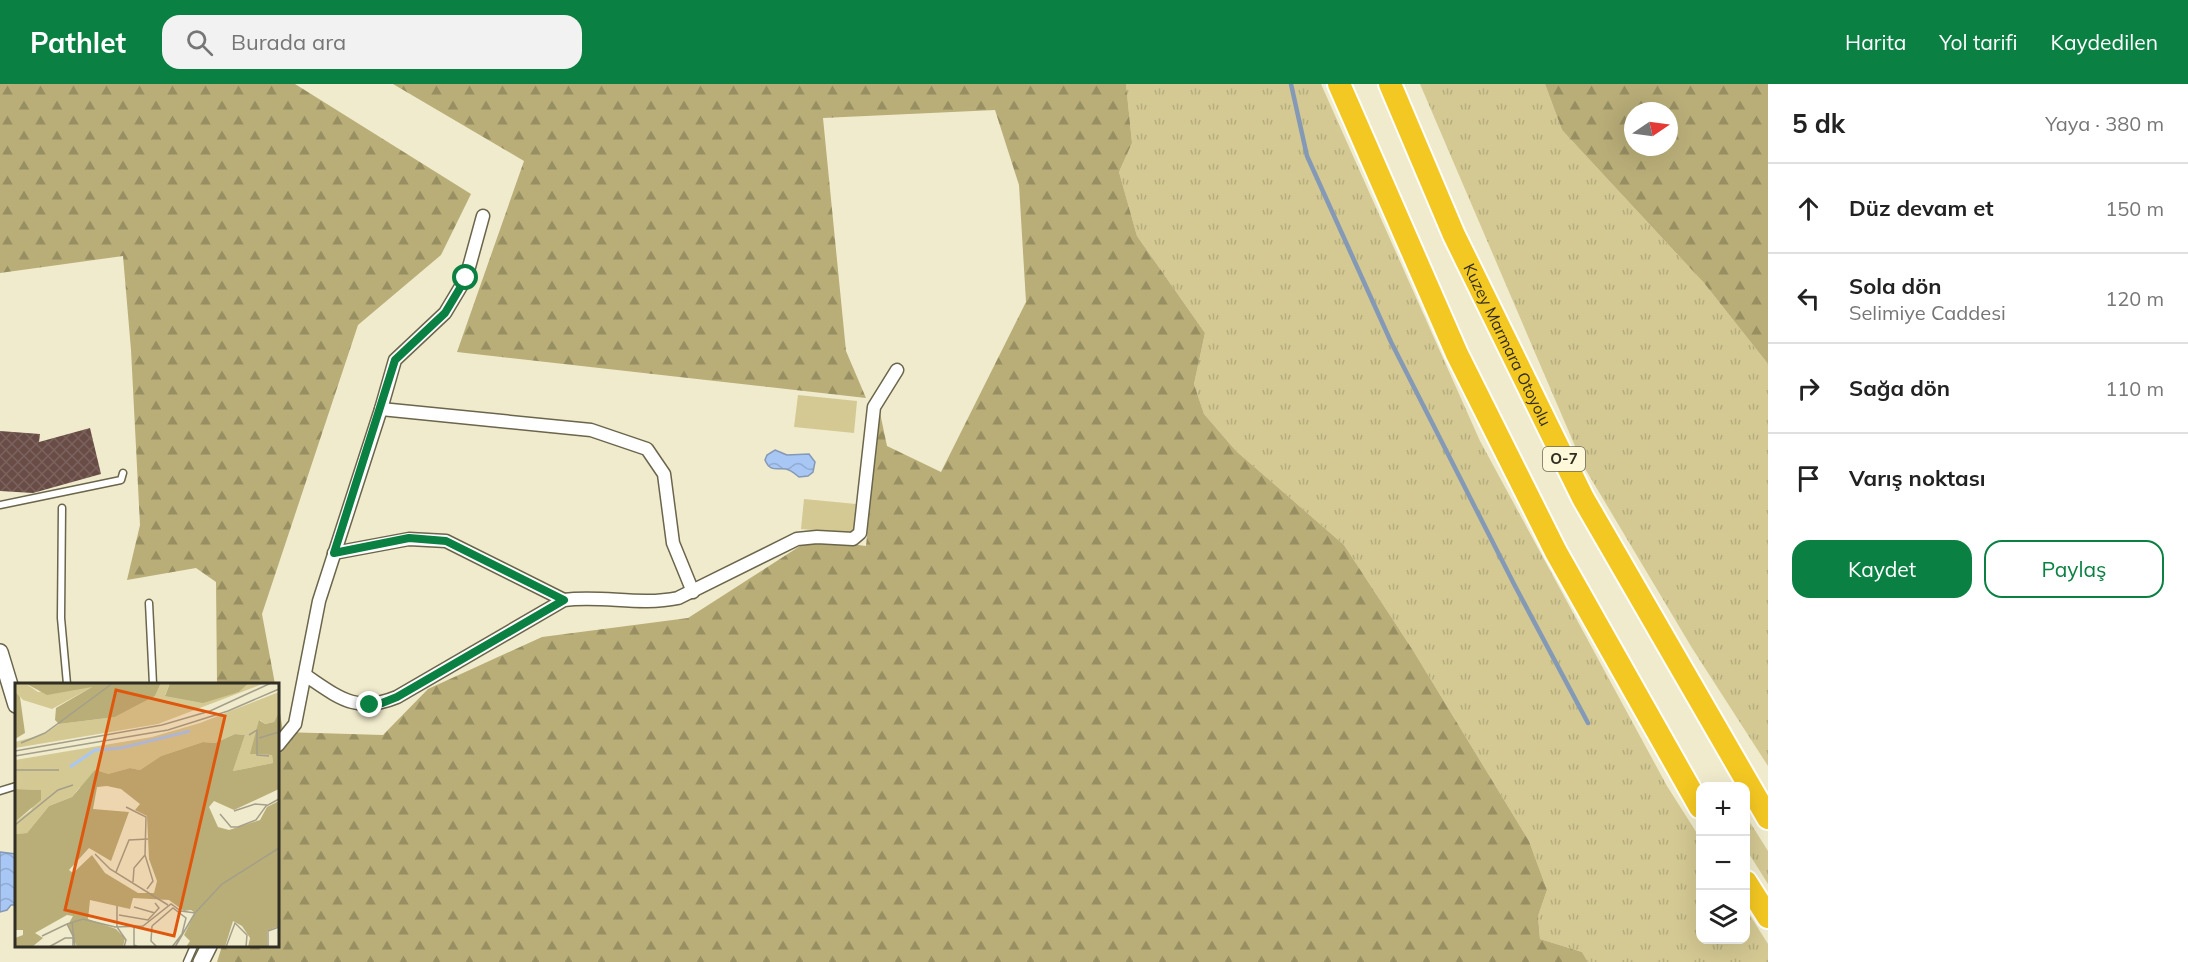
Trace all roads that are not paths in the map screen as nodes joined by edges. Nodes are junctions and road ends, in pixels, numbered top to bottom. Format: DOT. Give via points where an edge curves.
graph roads {
  1 [pos="1339,84"];
  2 [pos="1390,84"];
  3 [pos="483,216"];
  4 [pos="897,370"];
  5 [pos="381,409"];
  6 [pos="123,473"];
  7 [pos="0,505"];
  8 [pos="62,508"];
  9 [pos="334,553"];
  10 [pos="693,592"];
  11 [pos="564,600"];
  12 [pos="149,603"];
  13 [pos="0,652"];
  14 [pos="305,675"];
  15 [pos="67,683"];
  16 [pos="153,683"];
  17 [pos="15,702"];
  18 [pos="279,744"];
  19 [pos="15,786"];
  20 [pos="0,791"];
  21 [pos="1696,798"];
  22 [pos="1768,818"];
  23 [pos="1750,888"];
  24 [pos="1768,917"];
  25 [pos="193,947"];
  26 [pos="208,947"];
  27 [pos="187,962"];
  28 [pos="201,962"];
  1 -- 21 [label="highway, O-7" via="1457,354 1556,552"];
  2 -- 22 [label="highway, Kuzey Marmara Otoyolu / O-7" via="1454,235 1583,498"];
  3 -- 5 [label="street" via="466,278 445,313 395,360"];
  4 -- 10 [label="street" via="874,407 857,537 786,542"];
  5 -- 9 [label="street"];
  5 -- 10 [label="street" via="591,430 647,448 664,474 673,543"];
  6 -- 7 [label="lane" via="121,480"];
  8 -- 15 [label="lane" via="61,618"];
  9 -- 11 [label="street" via="409,538 446,541"];
  9 -- 14 [label="street" via="319,601"];
  10 -- 11 [label="street" via="662,602 582,597"];
  11 -- 14 [label="street" via="382,703 355,704 341,699"];
  12 -- 16 [label="lane"];
  13 -- 17 [label="street"];
  14 -- 18 [label="street" via="295,724"];
  19 -- 20 [label="lane"];
  23 -- 24 [label="highway"];
  25 -- 27 [label="lane"];
  26 -- 28 [label="street"];
}
